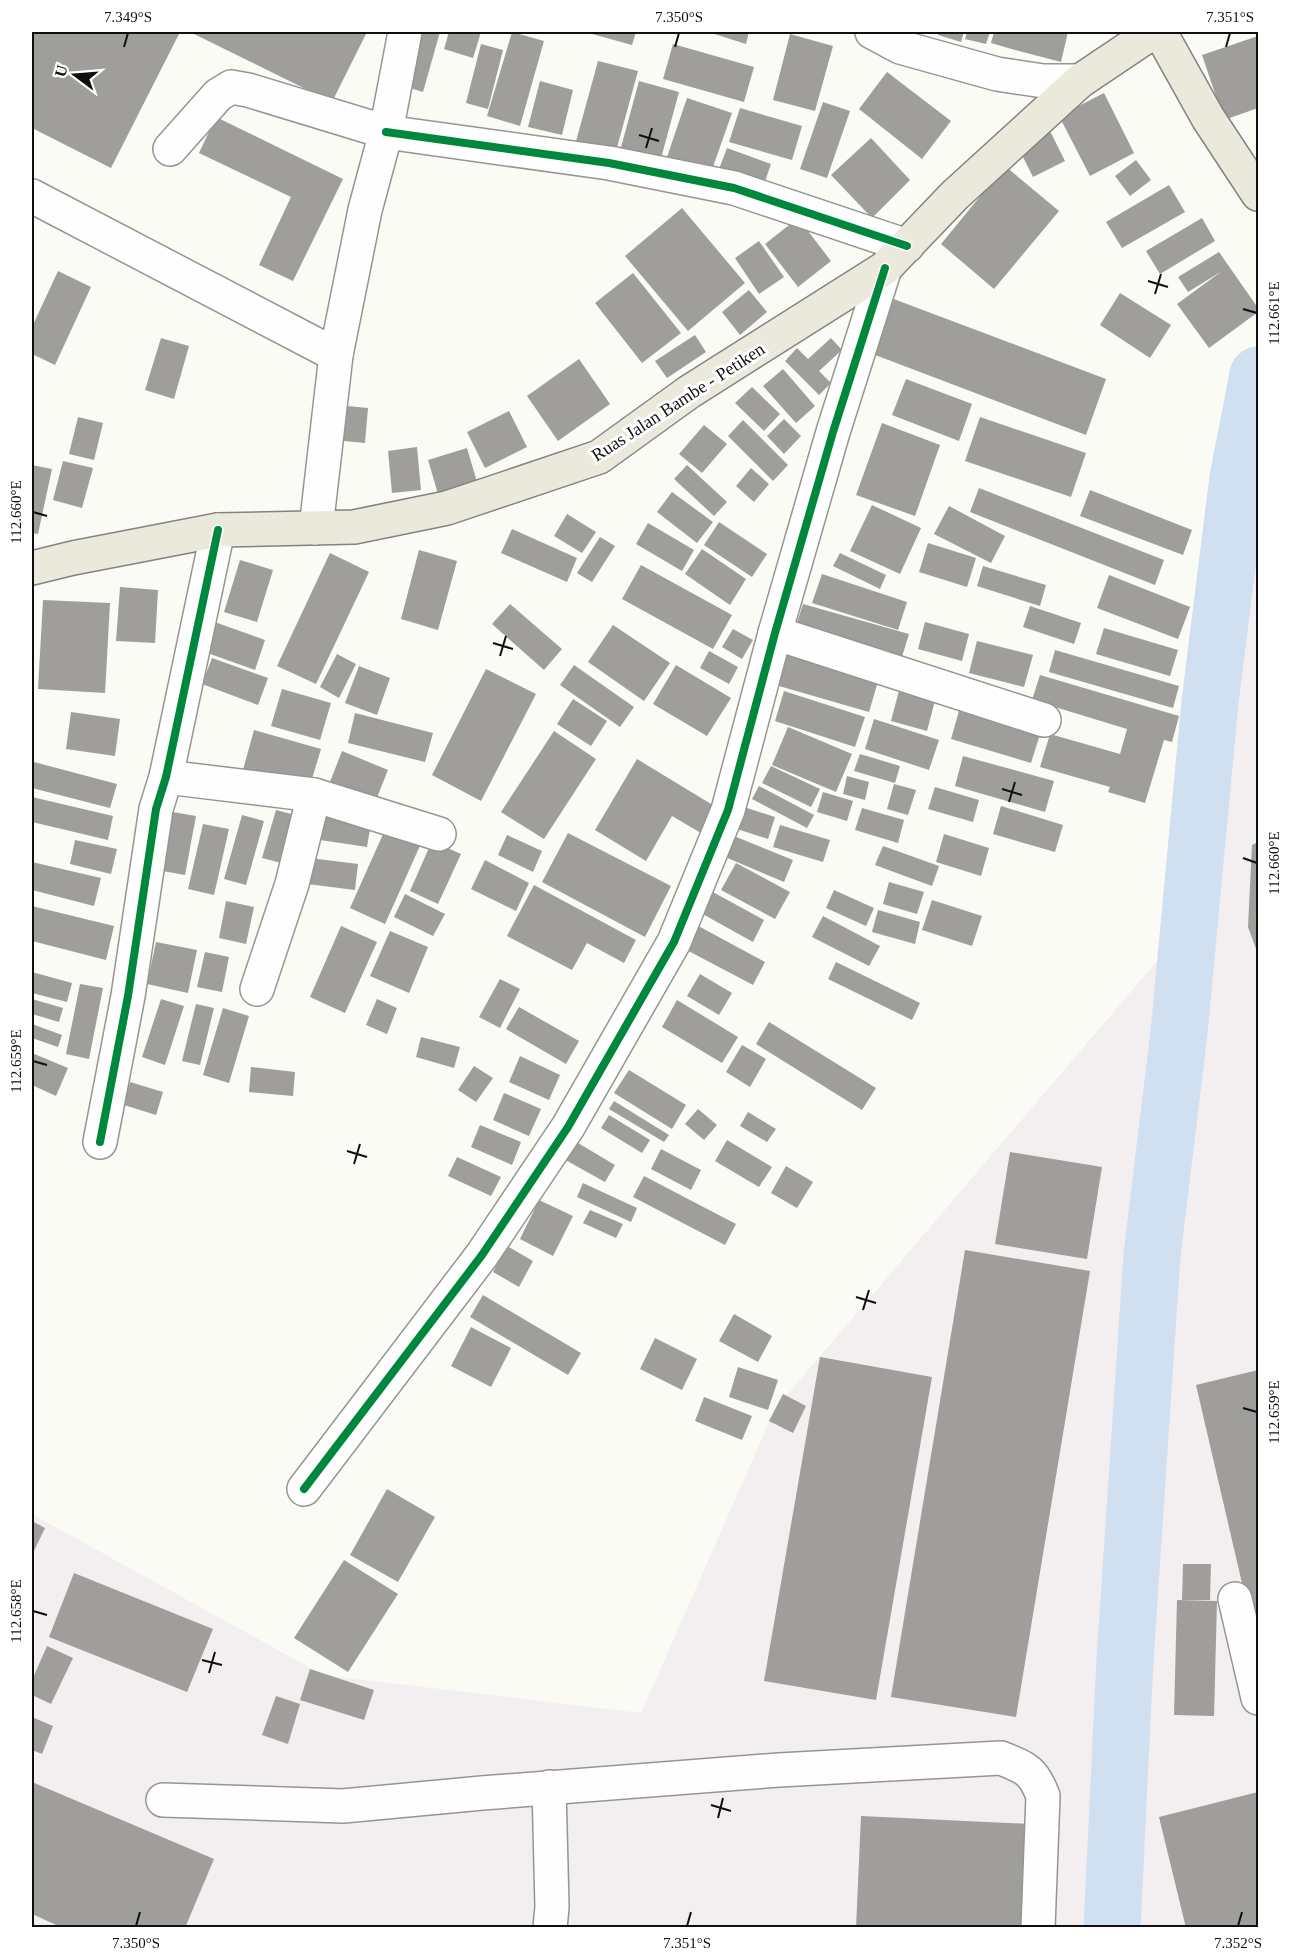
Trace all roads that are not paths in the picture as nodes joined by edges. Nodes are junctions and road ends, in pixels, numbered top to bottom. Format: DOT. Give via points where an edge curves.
graph roads {
  1 [pos="405,32"];
  2 [pos="872,32"];
  3 [pos="1153,32"];
  4 [pos="1160,32"];
  5 [pos="1080,81"];
  6 [pos="386,132"];
  7 [pos="170,149"];
  8 [pos="1258,194"];
  9 [pos="32,196"];
  10 [pos="896,257"];
  11 [pos="336,355"];
  12 [pos="316,528"];
  13 [pos="218,531"];
  14 [pos="32,568"];
  15 [pos="775,633"];
  16 [pos="1044,720"];
  17 [pos="166,777"];
  18 [pos="314,795"];
  19 [pos="439,834"];
  20 [pos="257,989"];
  21 [pos="100,1142"];
  22 [pos="304,1489"];
  23 [pos="1235,1599"];
  24 [pos="1258,1698"];
  25 [pos="549,1787"];
  26 [pos="163,1800"];
  27 [pos="550,1928"];
  28 [pos="1038,1928"];
  1 -- 6 [label="street"];
  2 -- 5 [label="street" via="900,47 997,74 1043,81"];
  3 -- 5 [label="main road, Ruas Jalan Bambe - Petiken"];
  4 -- 8 [label="main road"];
  5 -- 10 [label="main road, Ruas Jalan Bambe - Petiken" via="955,195"];
  6 -- 7 [label="street" via="231,87"];
  6 -- 10 [label="street" via="609,163 734,188"];
  6 -- 11 [label="street" via="365,210"];
  9 -- 11 [label="street"];
  10 -- 12 [label="main road, Ruas Jalan Bambe - Petiken" via="690,392 599,457 447,508 354,527"];
  10 -- 15 [label="street" via="833,432"];
  11 -- 12 [label="street"];
  12 -- 13 [label="main road, Ruas Jalan Bambe - Petiken"];
  13 -- 14 [label="main road, Ruas Jalan Bambe - Petiken"];
  13 -- 17 [label="street"];
  15 -- 16 [label="street"];
  15 -- 22 [label="street" via="728,810 674,942 568,1127 482,1255"];
  17 -- 18 [label="street"];
  17 -- 21 [label="street" via="156,810 128,996"];
  18 -- 19 [label="street"];
  18 -- 20 [label="street" via="292,884"];
  23 -- 24 [label="street"];
  25 -- 26 [label="street" via="343,1806"];
  25 -- 27 [label="street"];
  25 -- 28 [label="street" via="1001,1758 1024,1767 1036,1779 1043,1796"];
}
